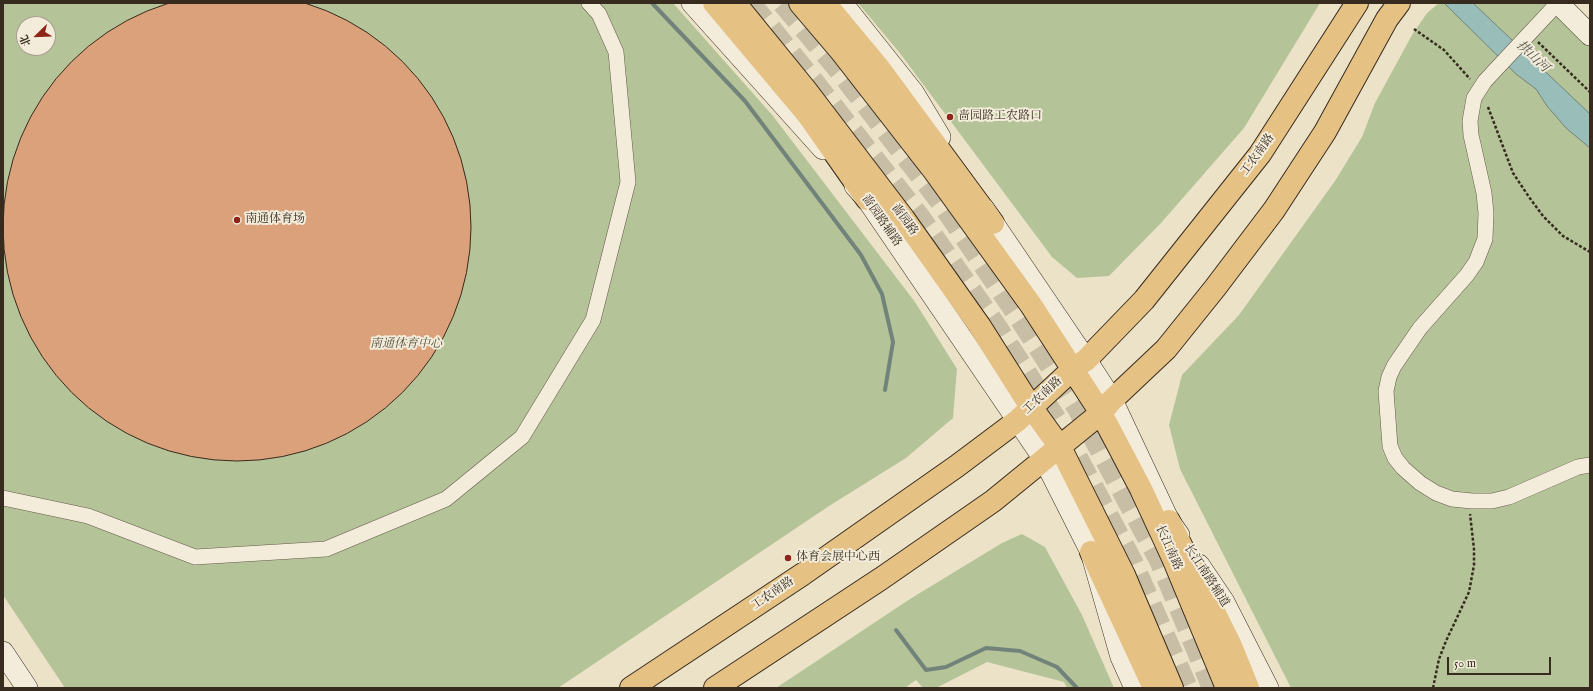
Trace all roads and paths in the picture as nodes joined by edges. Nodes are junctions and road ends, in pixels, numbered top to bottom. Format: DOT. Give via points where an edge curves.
graph roads {
  1 [pos="589,3"];
  2 [pos="692,3"];
  3 [pos="714,3"];
  4 [pos="735,3"];
  5 [pos="800,3"];
  6 [pos="825,3"];
  7 [pos="842,3"];
  8 [pos="1357,3"];
  9 [pos="1399,3"];
  10 [pos="1558,3"];
  11 [pos="1414,29"];
  12 [pos="1590,35"];
  13 [pos="1526,36"];
  14 [pos="1478,90"];
  15 [pos="1590,92"];
  16 [pos="867,199"];
  17 [pos="993,223"];
  18 [pos="1590,252"];
  19 [pos="1079,364"];
  20 [pos="1106,407"];
  21 [pos="1024,414"];
  22 [pos="1052,453"];
  23 [pos="1590,465"];
  24 [pos="4,497"];
  25 [pos="1468,501"];
  26 [pos="1169,521"];
  27 [pos="1091,552"];
  28 [pos="3,652"];
  29 [pos="27,688"];
  30 [pos="631,688"];
  31 [pos="715,688"];
  32 [pos="1135,688"];
  33 [pos="1154,688"];
  34 [pos="1172,688"];
  35 [pos="1227,688"];
  36 [pos="1248,688"];
  37 [pos="1268,688"];
  38 [pos="1433,688"];
  1 -- 24 [label="street" via="599,14 616,52 628,182 593,320 522,437 446,499 326,549 195,557 88,516"];
  2 -- 16 [label="street, 啬园路辅路"];
  3 -- 16 [label="main road" via="808,115"];
  4 -- 21 [label="main road, 啬园路" via="805,89 904,219 979,325"];
  5 -- 19 [label="main road" via="936,172 1031,305"];
  6 -- 17 [label="main road" via="879,68"];
  7 -- 17 [label="street" via="913,92"];
  8 -- 19 [label="main road, 工农南路" via="1260,154 1144,300"];
  9 -- 20 [label="main road" via="1325,132 1274,210 1166,349"];
  10 -- 12 [label="street"];
  10 -- 13 [label="street"];
  11 -- 14 [label="path" via="1444,50"];
  13 -- 14 [label="street"];
  13 -- 15 [label="path"];
  14 -- 18 [label="path" via="1487,104 1513,173 1529,197 1563,236"];
  14 -- 25 [label="street" via="1470,121 1484,193 1484,239 1476,262 1467,276 1420,328 1394,366 1386,391 1390,446 1395,458 1414,478 1436,493 1452,500"];
  16 -- 21 [label="street, 啬园路辅路"];
  17 -- 19 [label="street"];
  19 -- 20 [label="main road"];
  19 -- 21 [label="main road, 工农南路"];
  20 -- 22 [label="main road"];
  20 -- 26 [label="street, 长江南路辅道"];
  20 -- 35 [label="main road, 长江南路"];
  21 -- 22 [label="main road, 啬园路"];
  21 -- 30 [label="main road, 工农南路" via="957,466 803,574"];
  22 -- 27 [label="street"];
  22 -- 31 [label="main road" via="993,501"];
  22 -- 34 [label="main road" via="1124,575"];
  23 -- 25 [label="street" via="1578,467 1509,497 1492,501"];
  25 -- 38 [label="path" via="1474,565 1469,592 1439,659"];
  26 -- 36 [label="main road" via="1231,646"];
  26 -- 37 [label="street, 长江南路辅道" via="1224,602"];
  27 -- 32 [label="street" via="1121,657"];
  27 -- 33 [label="main road"];
  28 -- 29 [label="street"];
}
